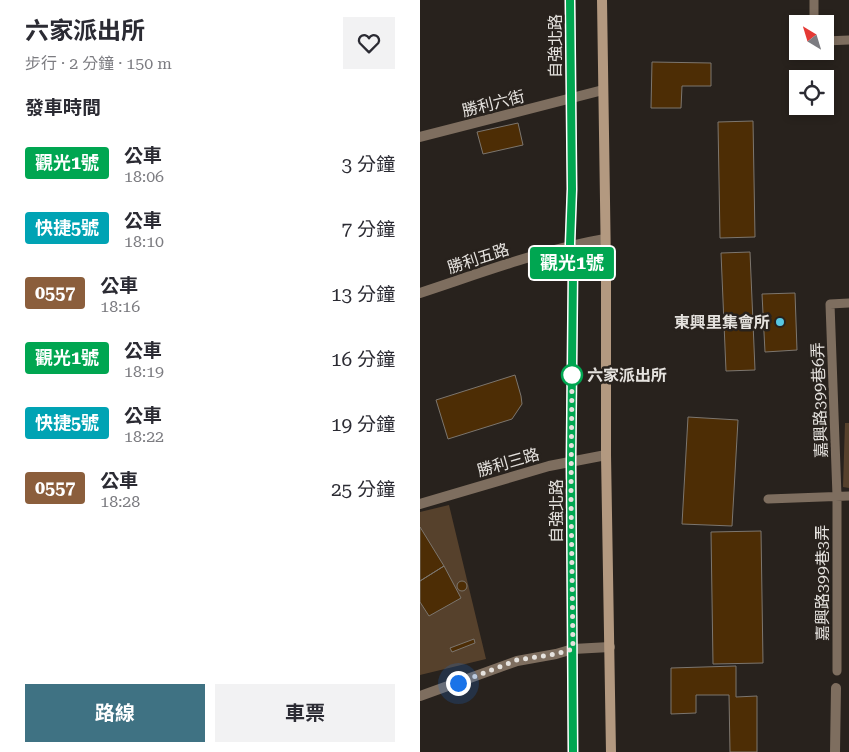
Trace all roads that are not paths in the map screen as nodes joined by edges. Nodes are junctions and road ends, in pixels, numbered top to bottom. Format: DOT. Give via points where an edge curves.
graph roads {
  1 [pos="570,0"];
  2 [pos="602,0"];
  3 [pos="814,0"];
  4 [pos="814,15"];
  5 [pos="849,40"];
  6 [pos="834,41"];
  7 [pos="603,90"];
  8 [pos="570,98"];
  9 [pos="420,137"];
  10 [pos="605,239"];
  11 [pos="570,244"];
  12 [pos="420,293"];
  13 [pos="849,303"];
  14 [pos="606,455"];
  15 [pos="571,461"];
  16 [pos="837,496"];
  17 [pos="849,496"];
  18 [pos="768,499"];
  19 [pos="420,504"];
  20 [pos="610,647"];
  21 [pos="573,649"];
  22 [pos="837,671"];
  23 [pos="836,688"];
  24 [pos="420,696"];
  25 [pos="573,752"];
  26 [pos="611,752"];
  27 [pos="835,752"];
  1 -- 8 [label="main road, 自強北路"];
  2 -- 7 [label="main road"];
  3 -- 4 [label="lane"];
  5 -- 6 [label="lane"];
  7 -- 8 [label="street, 勝利六街"];
  7 -- 10 [label="main road"];
  8 -- 9 [label="street, 勝利六街"];
  8 -- 11 [label="main road, 自強北路"];
  10 -- 11 [label="street, 勝利五路"];
  10 -- 14 [label="main road"];
  11 -- 12 [label="street, 勝利五路"];
  11 -- 15 [label="main road, 自強北路" via="573,271"];
  13 -- 16 [label="lane, 嘉興路399巷6弄" via="830,304"];
  14 -- 15 [label="street, 勝利三路"];
  14 -- 20 [label="main road"];
  15 -- 19 [label="street, 勝利三路"];
  15 -- 21 [label="main road, 自強北路"];
  16 -- 17 [label="lane"];
  16 -- 18 [label="lane"];
  16 -- 22 [label="lane, 嘉興路399巷3弄"];
  20 -- 21 [label="street"];
  20 -- 26 [label="main road"];
  21 -- 24 [label="street" via="517,660"];
  21 -- 25 [label="main road, 自強北路"];
  23 -- 27 [label="street"];
}
